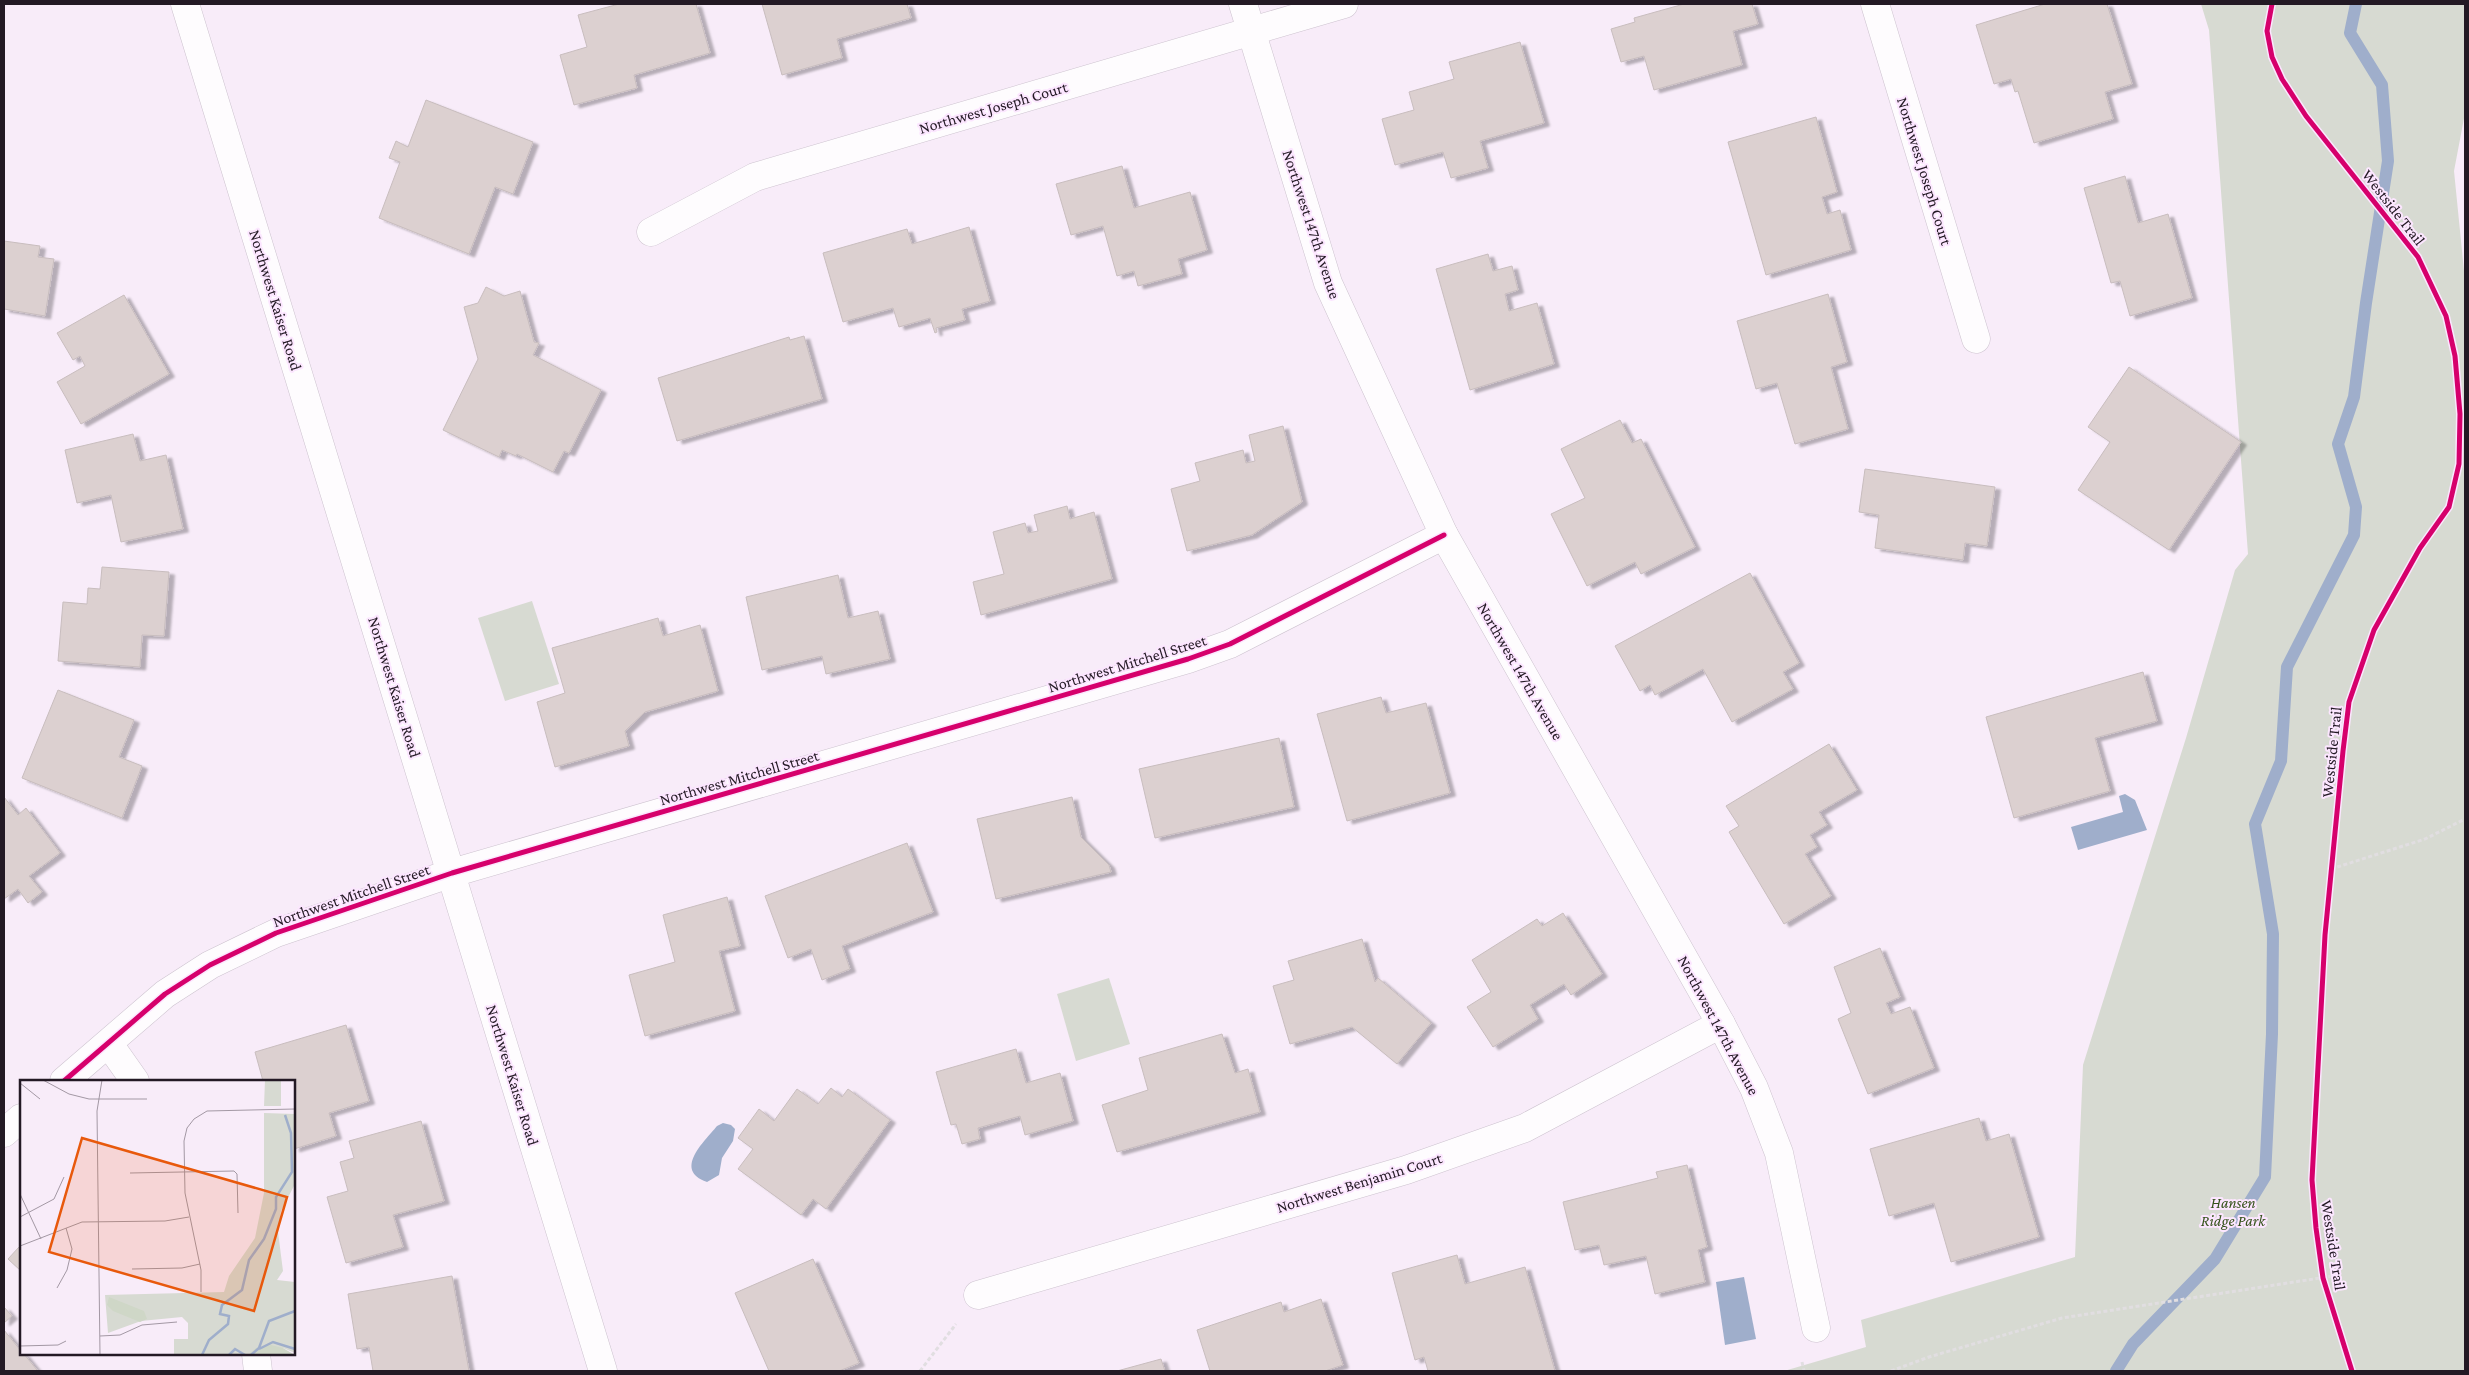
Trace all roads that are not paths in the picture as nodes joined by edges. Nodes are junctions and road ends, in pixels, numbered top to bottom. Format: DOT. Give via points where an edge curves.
graph roads {
  1 [pos="185,4"];
  2 [pos="1243,4"];
  3 [pos="1344,4"];
  4 [pos="1875,4"];
  5 [pos="1252,31"];
  6 [pos="651,232"];
  7 [pos="1976,339"];
  8 [pos="1444,535"];
  9 [pos="452,873"];
  10 [pos="1721,1024"];
  11 [pos="108,1044"];
  12 [pos="65,1080"];
  13 [pos="134,1080"];
  14 [pos="20,1119"];
  15 [pos="4,1133"];
  16 [pos="978,1295"];
  17 [pos="1816,1328"];
  18 [pos="256,1355"];
  19 [pos="258,1371"];
  20 [pos="602,1371"];
  1 -- 9 [label="street, Northwest Kaiser Road"];
  2 -- 5 [label="street, Northwest 147th Avenue"];
  3 -- 5 [label="street, Northwest Joseph Court"];
  4 -- 7 [label="street, Northwest Joseph Court"];
  5 -- 6 [label="street, Northwest Joseph Court" via="756,177"];
  5 -- 8 [label="street, Northwest 147th Avenue" via="1328,283"];
  8 -- 9 [label="street, Northwest Mitchell Street" via="1230,644 1188,659"];
  8 -- 10 [label="street, Northwest 147th Avenue"];
  9 -- 11 [label="street, Northwest Mitchell Street" via="276,933 210,965 164,994"];
  9 -- 20 [label="street, Northwest Kaiser Road"];
  10 -- 16 [label="street, Northwest Benjamin Court" via="1525,1128 1406,1170"];
  10 -- 17 [label="street, Northwest 147th Avenue" via="1754,1088 1779,1153"];
  11 -- 12 [label="street, Northwest Mitchell Street"];
  11 -- 13 [label="street"];
  14 -- 15 [label="street"];
  18 -- 19 [label="street"];
}
